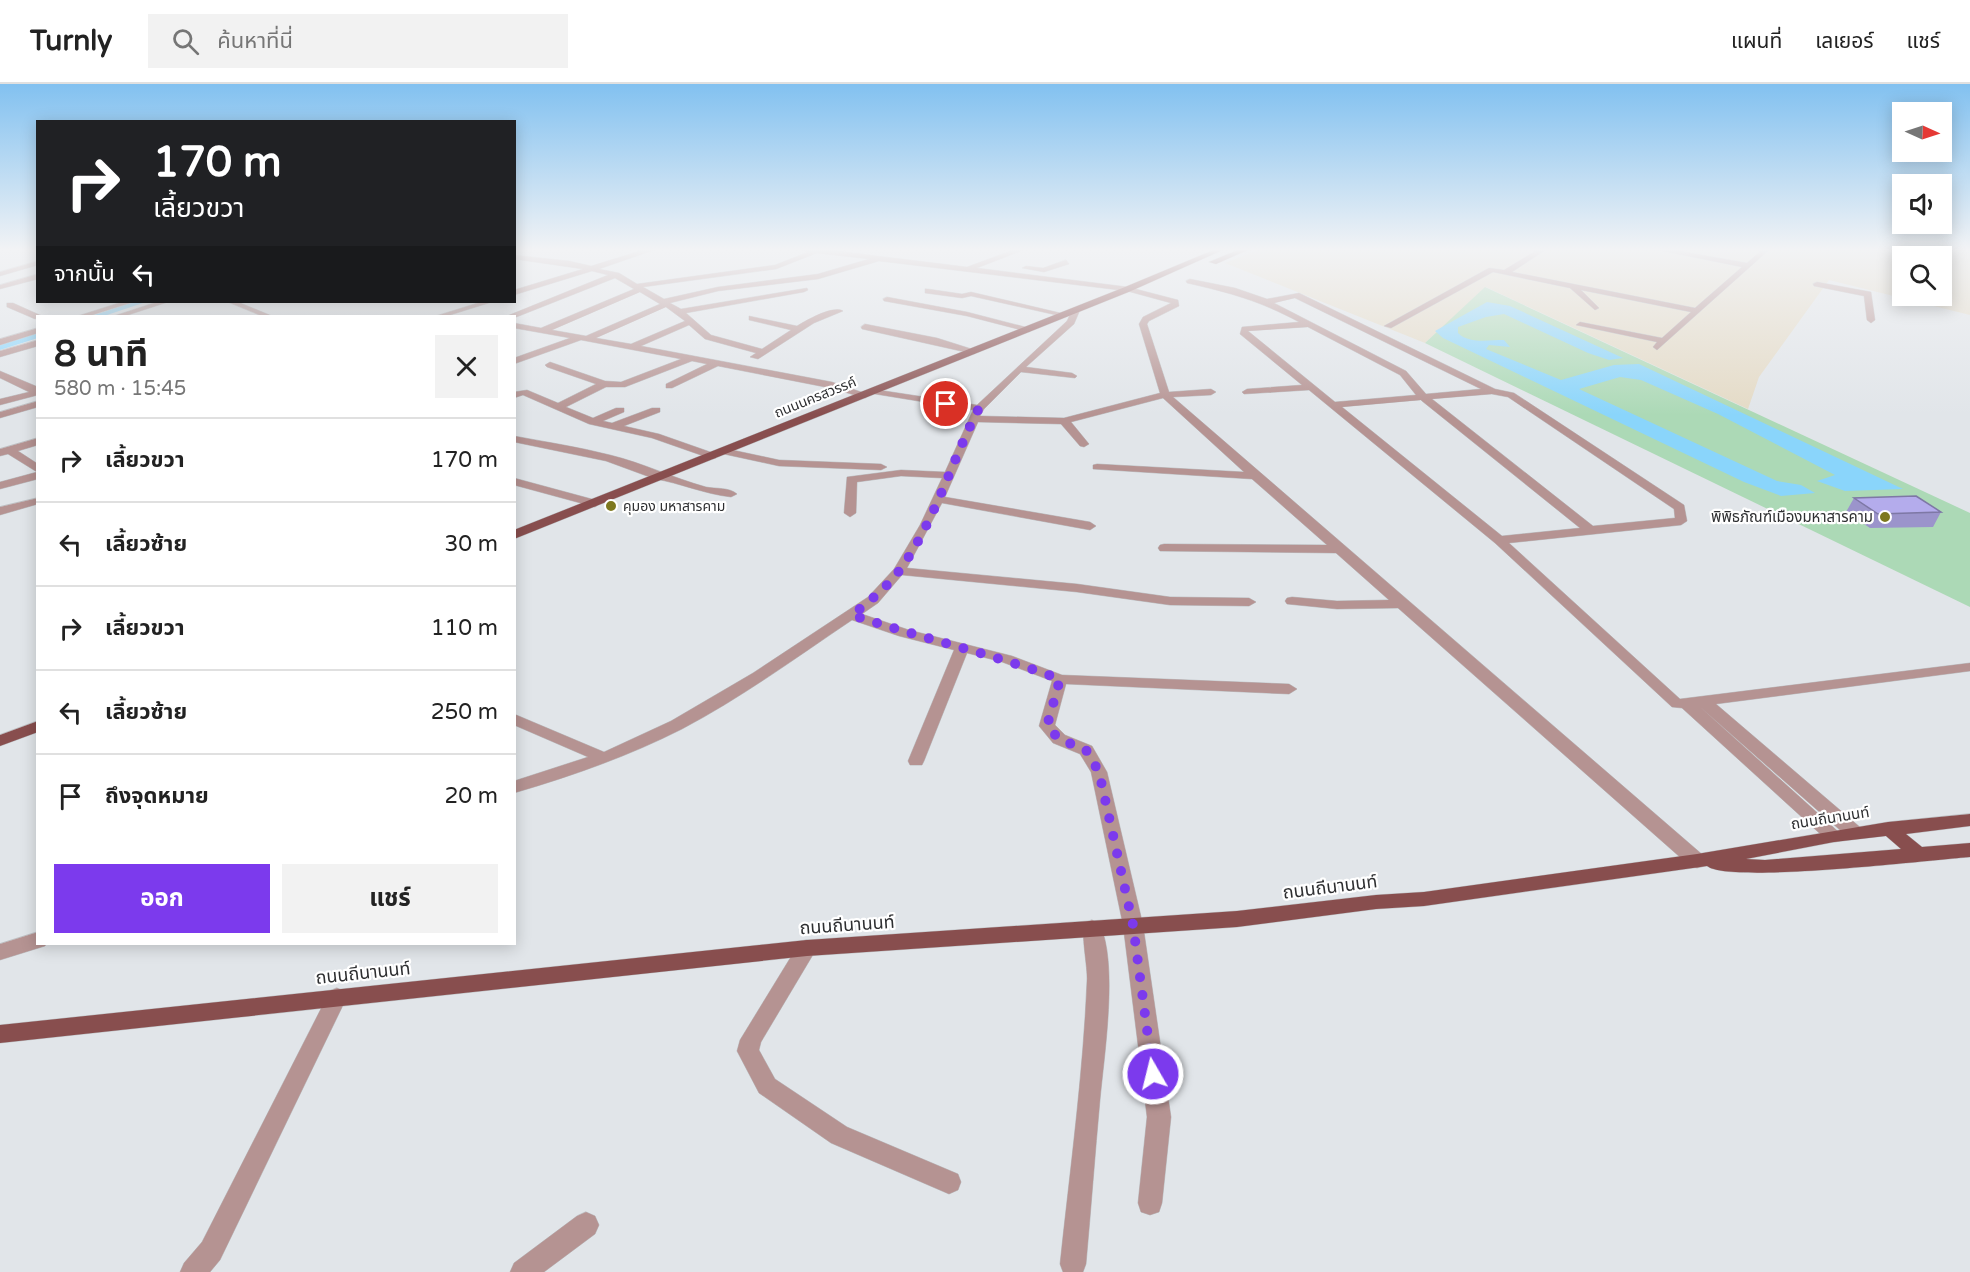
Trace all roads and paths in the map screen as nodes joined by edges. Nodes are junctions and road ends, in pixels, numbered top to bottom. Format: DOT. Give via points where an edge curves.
graph roads {
  1 [pos="121,304"];
  2 [pos="158,304"];
  3 [pos="238,304"];
  4 [pos="480,304"];
  5 [pos="541,304"];
  6 [pos="600,304"];
  7 [pos="662,304"];
  8 [pos="667,304"];
  9 [pos="722,304"];
  10 [pos="916,304"];
  11 [pos="1029,304"];
  12 [pos="1090,304"];
  13 [pos="1175,304"];
  14 [pos="1272,304"];
  15 [pos="1315,304"];
  16 [pos="1428,304"];
  17 [pos="1591,304"];
  18 [pos="1663,304"];
  19 [pos="1704,304"];
  20 [pos="1869,304"];
  21 [pos="10,305"];
  22 [pos="1595,308"];
  23 [pos="918,310"];
  24 [pos="839,311"];
  25 [pos="1696,311"];
  26 [pos="453,312"];
  27 [pos="680,312"];
  28 [pos="1070,312"];
  29 [pos="85,315"];
  30 [pos="131,315"];
  31 [pos="265,315"];
  32 [pos="443,315"];
  33 [pos="468,315"];
  34 [pos="514,315"];
  35 [pos="36,316"];
  36 [pos="752,318"];
  37 [pos="1871,320"];
  38 [pos="691,322"];
  39 [pos="1309,324"];
  40 [pos="516,325"];
  41 [pos="1580,325"];
  42 [pos="1388,326"];
  43 [pos="865,327"];
  44 [pos="799,329"];
  45 [pos="1029,329"];
  46 [pos="543,330"];
  47 [pos="36,331"];
  48 [pos="1011,336"];
  49 [pos="582,338"];
  50 [pos="0,342"];
  51 [pos="36,344"];
  52 [pos="633,347"];
  53 [pos="974,351"];
  54 [pos="763,352"];
  55 [pos="0,354"];
  56 [pos="678,356"];
  57 [pos="690,359"];
  58 [pos="516,360"];
  59 [pos="717,363"];
  60 [pos="550,364"];
  61 [pos="737,367"];
  62 [pos="1018,369"];
  63 [pos="0,374"];
  64 [pos="1072,376"];
  65 [pos="603,384"];
  66 [pos="669,386"];
  67 [pos="1312,387"];
  68 [pos="36,391"];
  69 [pos="36,392"];
  70 [pos="1211,392"];
  71 [pos="1247,392"];
  72 [pos="1492,392"];
  73 [pos="870,393"];
  74 [pos="516,394"];
  75 [pos="1165,395"];
  76 [pos="1425,399"];
  77 [pos="0,402"];
  78 [pos="36,405"];
  79 [pos="1335,405"];
  80 [pos="558,407"];
  81 [pos="620,410"];
  82 [pos="656,410"];
  83 [pos="976,414"];
  84 [pos="0,415"];
  85 [pos="1064,422"];
  86 [pos="593,423"];
  87 [pos="612,427"];
  88 [pos="516,439"];
  89 [pos="36,442"];
  90 [pos="1084,444"];
  91 [pos="4,452"];
  92 [pos="718,454"];
  93 [pos="1097,466"];
  94 [pos="881,467"];
  95 [pos="36,468"];
  96 [pos="947,475"];
  97 [pos="36,476"];
  98 [pos="661,476"];
  99 [pos="1255,476"];
  100 [pos="516,483"];
  101 [pos="0,486"];
  102 [pos="731,494"];
  103 [pos="937,499"];
  104 [pos="36,501"];
  105 [pos="595,503"];
  106 [pos="0,511"];
  107 [pos="850,513"];
  108 [pos="1090,526"];
  109 [pos="1589,529"];
  110 [pos="516,534"];
  111 [pos="1499,540"];
  112 [pos="1164,548"];
  113 [pos="1339,549"];
  114 [pos="899,571"];
  115 [pos="1292,601"];
  116 [pos="1250,602"];
  117 [pos="1402,604"];
  118 [pos="852,615"];
  119 [pos="962,649"];
  120 [pos="1970,667"];
  121 [pos="1060,679"];
  122 [pos="1289,689"];
  123 [pos="1695,702"];
  124 [pos="516,720"];
  125 [pos="36,727"];
  126 [pos="0,741"];
  127 [pos="604,758"];
  128 [pos="916,761"];
  129 [pos="516,786"];
  130 [pos="1970,820"];
  131 [pos="1888,828"];
  132 [pos="1855,833"];
  133 [pos="1834,836"];
  134 [pos="1970,850"];
  135 [pos="1918,854"];
  136 [pos="1697,861"];
  137 [pos="1133,925"];
  138 [pos="1092,928"];
  139 [pos="36,941"];
  140 [pos="807,948"];
  141 [pos="0,952"];
  142 [pos="337,997"];
  143 [pos="0,1034"];
  144 [pos="949,1182"];
  145 [pos="1150,1203"];
  146 [pos="586,1225"];
  147 [pos="1073,1264"];
  148 [pos="193,1272"];
  149 [pos="523,1272"];
  1 -- 29 [label="street"];
  2 -- 30 [label="street"];
  3 -- 31 [label="street"];
  4 -- 26 [label="street"];
  5 -- 34 [label="street"];
  6 -- 46 [label="street"];
  7 -- 49 [label="street"];
  8 -- 27 [label="street"];
  9 -- 27 [label="street"];
  10 -- 45 [label="street"];
  11 -- 28 [label="street"];
  12 -- 28 [label="main road, ถนนนครสวรรค์"];
  13 -- 75 [label="street" via="1143,324"];
  14 -- 39 [label="street"];
  15 -- 72 [label="street"];
  16 -- 42 [label="street"];
  17 -- 22 [label="street"];
  18 -- 25 [label="street"];
  19 -- 25 [label="street"];
  20 -- 37 [label="street"];
  21 -- 35 [label="street"];
  23 -- 48 [label="street"];
  24 -- 44 [label="street"];
  25 -- 41 [label="street" via="1660,344"];
  26 -- 32 [label="street"];
  26 -- 33 [label="street"];
  27 -- 38 [label="street"];
  28 -- 45 [label="main road, ถนนนครสวรรค์"];
  28 -- 62 [label="street" via="1071,322"];
  36 -- 44 [label="street"];
  38 -- 52 [label="street"];
  38 -- 54 [label="street" via="708,337"];
  39 -- 67 [label="street" via="1243,332"];
  39 -- 76 [label="street" via="1403,373"];
  40 -- 46 [label="street"];
  43 -- 53 [label="street"];
  44 -- 54 [label="street"];
  45 -- 48 [label="main road, ถนนนครสวรรค์"];
  46 -- 49 [label="street"];
  47 -- 50 [label="street"];
  48 -- 53 [label="main road, ถนนนครสวรรค์"];
  49 -- 52 [label="street"];
  49 -- 58 [label="street"];
  51 -- 55 [label="street"];
  52 -- 56 [label="street"];
  53 -- 73 [label="main road, ถนนนครสวรรค์"];
  54 -- 61 [label="street"];
  56 -- 57 [label="street"];
  56 -- 65 [label="street"];
  57 -- 59 [label="street"];
  57 -- 65 [label="street" via="622,385"];
  59 -- 61 [label="street"];
  59 -- 66 [label="street"];
  60 -- 65 [label="street"];
  61 -- 73 [label="street"];
  62 -- 64 [label="street"];
  62 -- 83 [label="street"];
  63 -- 68 [label="street"];
  65 -- 80 [label="street"];
  67 -- 71 [label="street"];
  67 -- 79 [label="street"];
  69 -- 77 [label="street"];
  70 -- 75 [label="street"];
  72 -- 76 [label="street"];
  72 -- 109 [label="street" via="1521,401 1680,508 1681,521"];
  73 -- 83 [label="street"];
  73 -- 92 [label="main road, ถนนนครสวรรค์"];
  74 -- 80 [label="street" via="524,392"];
  75 -- 85 [label="street"];
  75 -- 99 [label="street"];
  76 -- 79 [label="street"];
  76 -- 109 [label="street"];
  78 -- 84 [label="street"];
  79 -- 111 [label="street"];
  80 -- 86 [label="street"];
  81 -- 86 [label="street"];
  82 -- 87 [label="street"];
  83 -- 85 [label="street"];
  83 -- 96 [label="street"];
  85 -- 90 [label="street"];
  86 -- 87 [label="street"];
  87 -- 92 [label="street"];
  88 -- 98 [label="street" via="609,458"];
  89 -- 91 [label="street"];
  91 -- 95 [label="street"];
  92 -- 94 [label="street" via="779,463"];
  92 -- 98 [label="main road, ถนนนครสวรรค์"];
  93 -- 99 [label="street"];
  96 -- 103 [label="street"];
  96 -- 107 [label="street" via="901,473 851,479"];
  97 -- 101 [label="street"];
  98 -- 102 [label="street"];
  98 -- 105 [label="main road, ถนนนครสวรรค์"];
  99 -- 113 [label="street"];
  100 -- 105 [label="street"];
  103 -- 108 [label="street"];
  103 -- 114 [label="street"];
  104 -- 106 [label="street"];
  105 -- 110 [label="main road, ถนนนครสวรรค์"];
  109 -- 111 [label="street"];
  111 -- 123 [label="street" via="1677,704"];
  112 -- 113 [label="street"];
  113 -- 117 [label="street"];
  114 -- 116 [label="street" via="1170,601"];
  114 -- 118 [label="street" via="873,600"];
  115 -- 117 [label="street"];
  117 -- 136 [label="street"];
  118 -- 119 [label="street"];
  118 -- 127 [label="street" via="677,725"];
  119 -- 121 [label="street" via="1007,659"];
  119 -- 128 [label="street"];
  120 -- 123 [label="street"];
  121 -- 122 [label="street"];
  121 -- 137 [label="street" via="1047,726 1059,739 1086,750 1099,772"];
  123 -- 132 [label="street"];
  123 -- 133 [label="street"];
  124 -- 127 [label="street"];
  125 -- 126 [label="main road"];
  127 -- 129 [label="street"];
  130 -- 131 [label="main road, ถนนถีนานนท์"];
  131 -- 132 [label="main road, ถนนถีนานนท์"];
  131 -- 135 [label="main road"];
  132 -- 133 [label="main road, ถนนถีนานนท์"];
  133 -- 136 [label="main road, ถนนถีนานนท์"];
  134 -- 135 [label="main road, ถนนถีนานนท์"];
  135 -- 136 [label="main road, ถนนถีนานนท์" via="1766,867"];
  136 -- 137 [label="main road, ถนนถีนานนท์" via="1424,899 1237,920"];
  137 -- 138 [label="main road, ถนนถีนานนท์"];
  137 -- 145 [label="street" via="1159,1117"];
  138 -- 140 [label="main road, ถนนถีนานนท์"];
  138 -- 147 [label="street" via="1098,964 1096,1025"];
  139 -- 141 [label="street"];
  140 -- 142 [label="main road, ถนนถีนานนท์"];
  140 -- 144 [label="street" via="751,1040 748,1051 767,1086 839,1135"];
  142 -- 143 [label="main road, ถนนถีนานนท์"];
  142 -- 148 [label="street" via="211,1251"];
  146 -- 149 [label="street"];
}
